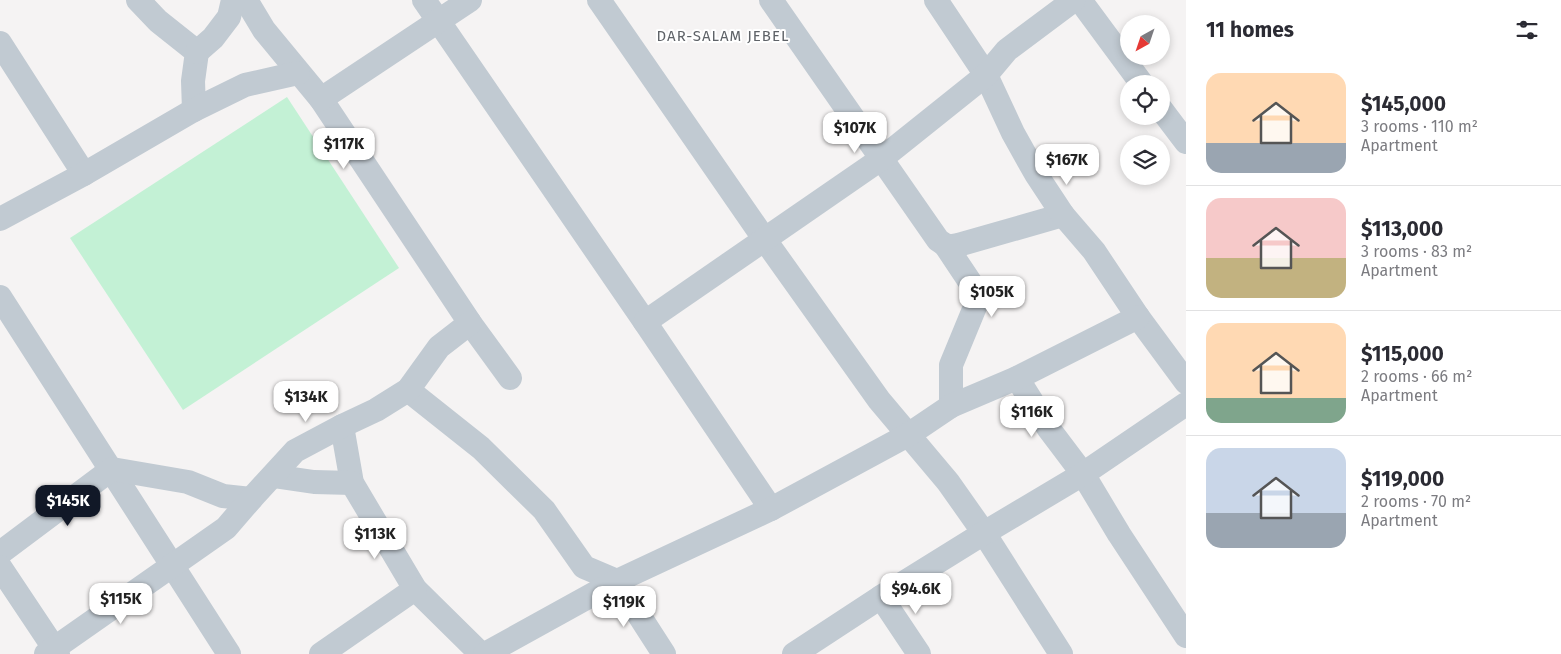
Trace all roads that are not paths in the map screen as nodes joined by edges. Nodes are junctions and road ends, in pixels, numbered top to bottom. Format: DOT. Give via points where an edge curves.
graph roads {
  1 [pos="138,0"];
  2 [pos="234,0"];
  3 [pos="246,0"];
  4 [pos="424,0"];
  5 [pos="470,0"];
  6 [pos="599,0"];
  7 [pos="771,0"];
  8 [pos="936,0"];
  9 [pos="1074,0"];
  10 [pos="1080,0"];
  11 [pos="438,21"];
  12 [pos="0,43"];
  13 [pos="197,52"];
  14 [pos="298,73"];
  15 [pos="986,75"];
  16 [pos="1135,75"];
  17 [pos="320,99"];
  18 [pos="194,110"];
  19 [pos="1170,121"];
  20 [pos="1186,142"];
  21 [pos="881,159"];
  22 [pos="84,174"];
  23 [pos="1063,215"];
  24 [pos="0,219"];
  25 [pos="766,240"];
  26 [pos="946,246"];
  27 [pos="0,296"];
  28 [pos="1138,317"];
  29 [pos="645,322"];
  30 [pos="470,323"];
  31 [pos="510,378"];
  32 [pos="1017,378"];
  33 [pos="1186,382"];
  34 [pos="408,390"];
  35 [pos="1186,404"];
  36 [pos="951,406"];
  37 [pos="342,426"];
  38 [pos="908,435"];
  39 [pos="112,470"];
  40 [pos="1083,474"];
  41 [pos="273,476"];
  42 [pos="352,482"];
  43 [pos="251,498"];
  44 [pos="771,509"];
  45 [pos="984,533"];
  46 [pos="0,553"];
  47 [pos="174,566"];
  48 [pos="0,567"];
  49 [pos="617,581"];
  50 [pos="415,589"];
  51 [pos="881,597"];
  52 [pos="1186,636"];
  53 [pos="53,652"];
  54 [pos="229,654"];
  55 [pos="321,654"];
  56 [pos="481,654"];
  57 [pos="485,654"];
  58 [pos="664,654"];
  59 [pos="794,654"];
  60 [pos="919,654"];
  61 [pos="1061,654"];
  1 -- 13 [label="street" via="158,21"];
  2 -- 13 [label="street" via="229,17"];
  3 -- 14 [label="street" via="264,30"];
  4 -- 11 [label="street"];
  5 -- 11 [label="street"];
  6 -- 25 [label="street"];
  7 -- 21 [label="street"];
  8 -- 15 [label="street"];
  9 -- 15 [label="street" via="1007,50"];
  10 -- 16 [label="street"];
  11 -- 17 [label="street"];
  11 -- 29 [label="street"];
  12 -- 22 [label="street"];
  13 -- 18 [label="street"];
  14 -- 17 [label="street"];
  14 -- 18 [label="street" via="245,85"];
  15 -- 21 [label="street"];
  15 -- 23 [label="street" via="1013,133"];
  17 -- 30 [label="street"];
  18 -- 22 [label="street"];
  19 -- 20 [label="street"];
  21 -- 25 [label="street"];
  21 -- 26 [label="street" via="938,240"];
  22 -- 24 [label="street"];
  23 -- 26 [label="street"];
  23 -- 28 [label="street" via="1094,251"];
  25 -- 29 [label="street"];
  25 -- 38 [label="street" via="879,400"];
  26 -- 36 [label="street" via="974,288 977,302 951,365"];
  27 -- 39 [label="street"];
  28 -- 32 [label="street"];
  28 -- 33 [label="street"];
  29 -- 44 [label="street"];
  30 -- 31 [label="street"];
  30 -- 34 [label="street" via="439,347"];
  32 -- 36 [label="street"];
  32 -- 40 [label="street" via="1049,429"];
  34 -- 37 [label="street"];
  34 -- 49 [label="street" via="482,448 544,510 584,567"];
  35 -- 40 [label="street"];
  36 -- 38 [label="street"];
  37 -- 41 [label="street" via="295,452"];
  37 -- 42 [label="street"];
  38 -- 44 [label="street"];
  38 -- 45 [label="street" via="948,482"];
  39 -- 43 [label="street" via="188,482 223,496"];
  39 -- 46 [label="street"];
  39 -- 47 [label="street"];
  40 -- 45 [label="street"];
  40 -- 52 [label="street"];
  41 -- 42 [label="street" via="314,482"];
  41 -- 43 [label="street"];
  42 -- 50 [label="street"];
  43 -- 47 [label="street" via="226,528"];
  44 -- 49 [label="street"];
  45 -- 51 [label="street"];
  45 -- 61 [label="street"];
  47 -- 53 [label="street"];
  47 -- 54 [label="street"];
  48 -- 53 [label="street"];
  49 -- 57 [label="street"];
  49 -- 58 [label="street"];
  50 -- 55 [label="street"];
  50 -- 56 [label="street"];
  51 -- 59 [label="street"];
  51 -- 60 [label="street"];
}
